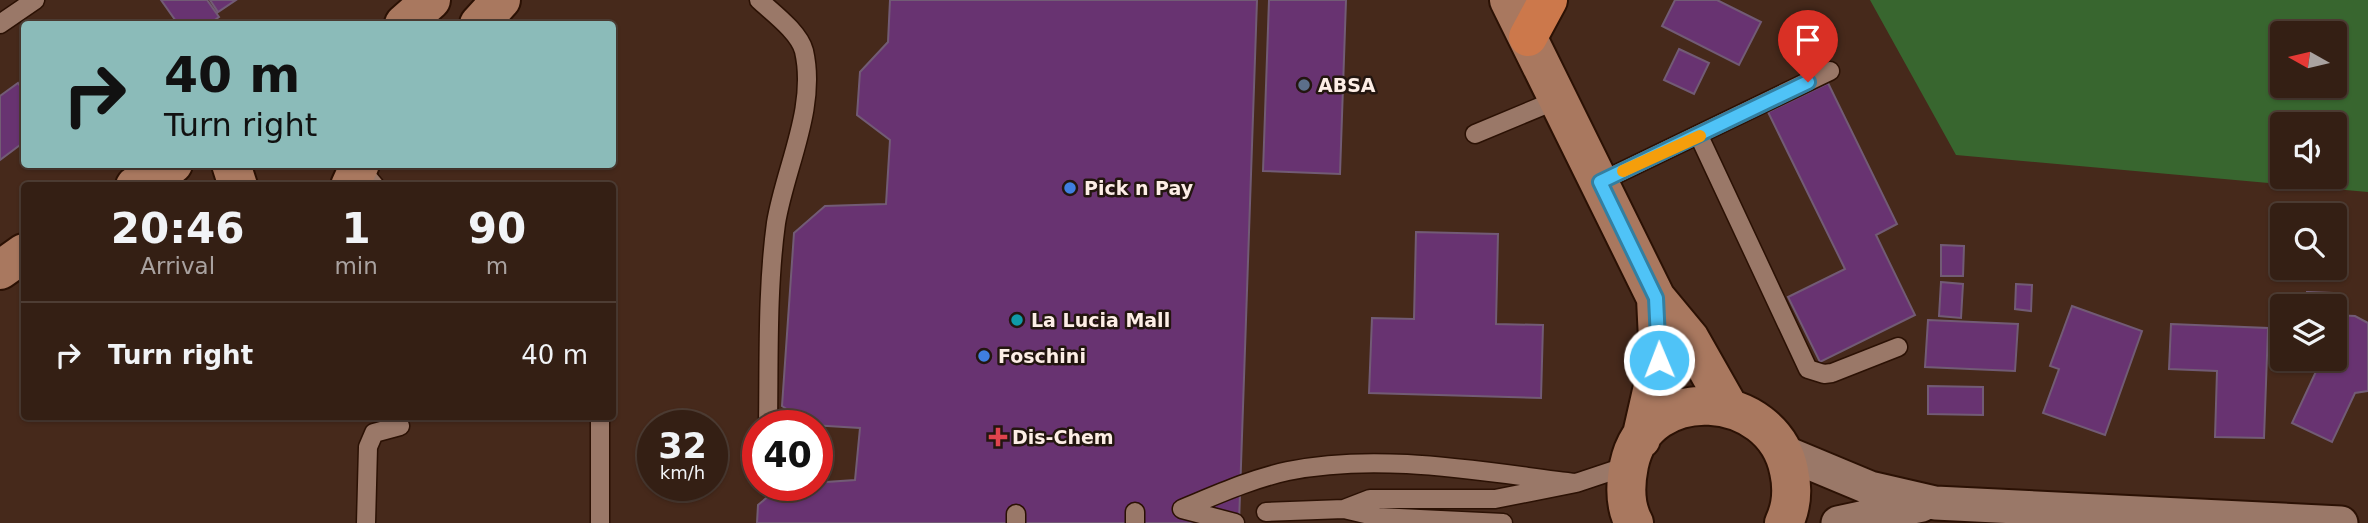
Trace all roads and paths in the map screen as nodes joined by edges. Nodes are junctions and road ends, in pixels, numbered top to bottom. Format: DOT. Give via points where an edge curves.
graph roads {
  1 [pos="35,0"];
  2 [pos="431,0"];
  3 [pos="501,0"];
  4 [pos="759,0"];
  5 [pos="1509,0"];
  6 [pos="1548,0"];
  7 [pos="407,21"];
  8 [pos="482,21"];
  9 [pos="0,24"];
  10 [pos="1528,37"];
  11 [pos="1830,71"];
  12 [pos="1559,99"];
  13 [pos="1475,134"];
  14 [pos="1699,136"];
  15 [pos="166,168"];
  16 [pos="142,182"];
  17 [pos="1600,182"];
  18 [pos="21,255"];
  19 [pos="0,270"];
  20 [pos="1656,298"];
  21 [pos="1898,347"];
  22 [pos="1728,407"];
  23 [pos="769,410"];
  24 [pos="600,420"];
  25 [pos="400,426"];
  26 [pos="1636,448"];
  27 [pos="1786,453"];
  28 [pos="1576,483"];
  29 [pos="1935,503"];
  30 [pos="1344,509"];
  31 [pos="1276,516"];
  32 [pos="2231,519"];
  33 [pos="366,523"];
  34 [pos="600,523"];
  35 [pos="1235,523"];
  36 [pos="1503,523"];
  37 [pos="1634,523"];
  38 [pos="1784,523"];
  39 [pos="1838,523"];
  40 [pos="2342,523"];
  1 -- 9 [label="lane"];
  2 -- 7 [label="street"];
  3 -- 8 [label="street"];
  4 -- 23 [label="lane" via="803,48 807,74 804,109 776,224"];
  5 -- 10 [label="street"];
  6 -- 10 [label="highway"];
  10 -- 12 [label="street"];
  11 -- 14 [label="lane"];
  12 -- 13 [label="lane"];
  12 -- 17 [label="street"];
  14 -- 17 [label="lane"];
  14 -- 21 [label="lane" via="1808,369 1832,373"];
  15 -- 16 [label="street"];
  17 -- 20 [label="street"];
  18 -- 19 [label="street"];
  20 -- 22 [label="street" via="1690,339"];
  20 -- 26 [label="street" via="1659,360"];
  22 -- 26 [label="street" via="1680,410 1658,422"];
  22 -- 27 [label="street" via="1754,417"];
  24 -- 34 [label="lane"];
  25 -- 33 [label="lane" via="374,433 368,447"];
  26 -- 28 [label="lane" via="1618,469"];
  26 -- 37 [label="street" via="1625,486"];
  27 -- 29 [label="street" via="1870,488"];
  27 -- 38 [label="street" via="1793,487"];
  28 -- 30 [label="lane" via="1495,499 1370,499"];
  28 -- 35 [label="lane" via="1426,468 1329,465 1251,481 1182,509"];
  29 -- 32 [label="street"];
  29 -- 39 [label="street"];
  30 -- 31 [label="lane"];
  30 -- 36 [label="lane" via="1378,517"];
  32 -- 40 [label="street"];
}
